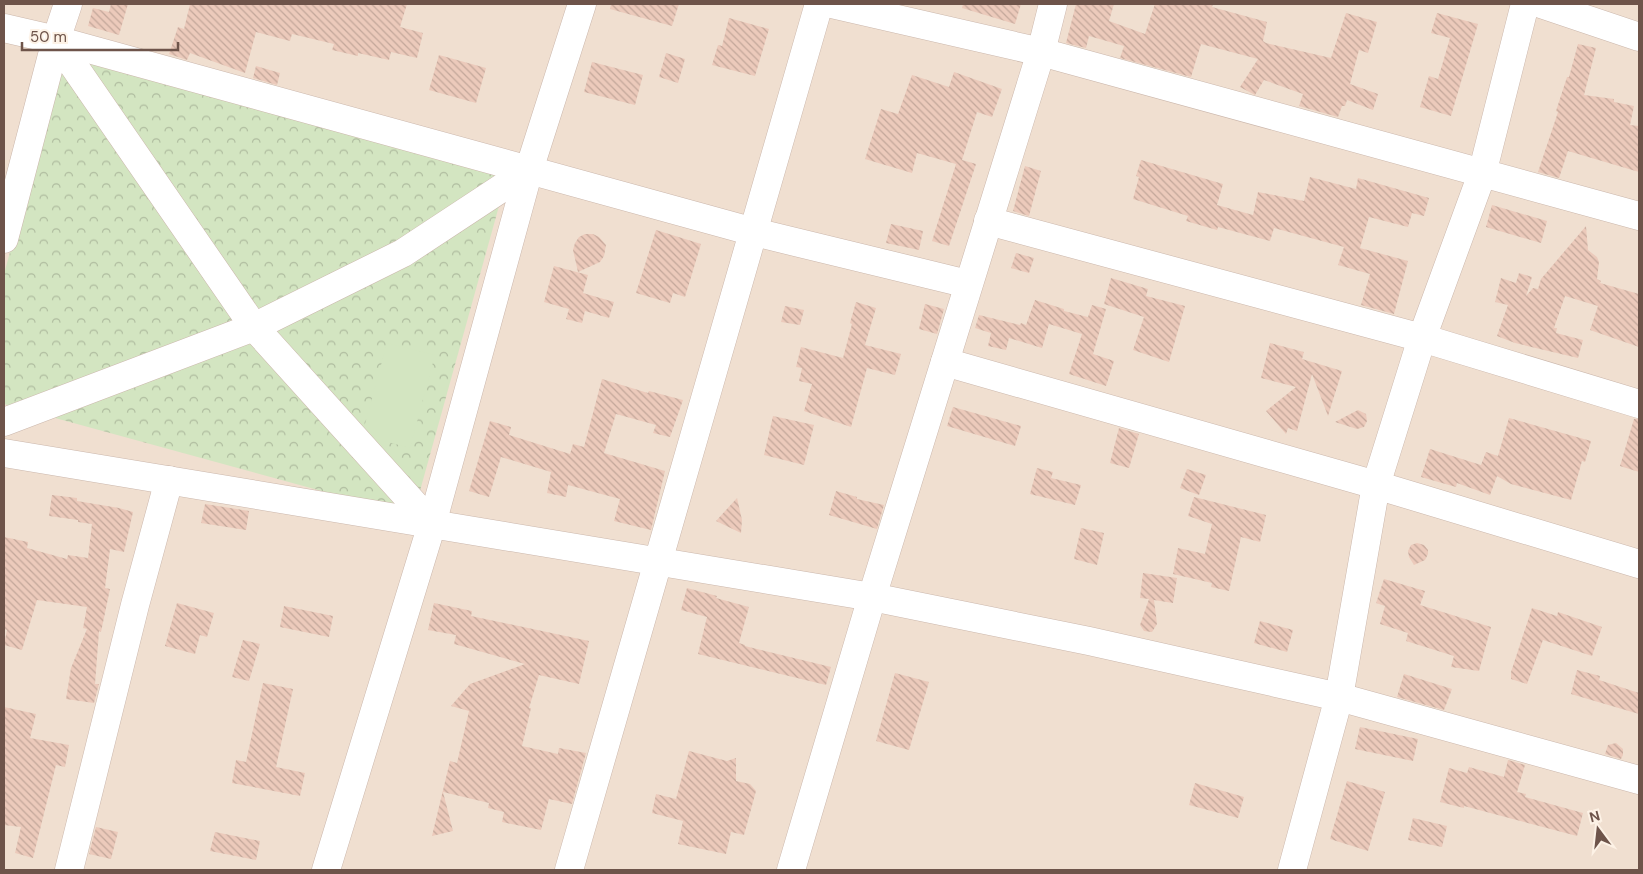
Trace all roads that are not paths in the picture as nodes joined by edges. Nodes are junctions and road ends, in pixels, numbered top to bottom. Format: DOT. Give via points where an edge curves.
graph roads {
  1 [pos="68,4"];
  2 [pos="582,4"];
  3 [pos="819,4"];
  4 [pos="832,4"];
  5 [pos="1053,4"];
  6 [pos="1525,4"];
  7 [pos="1541,4"];
  8 [pos="892,10"];
  9 [pos="4,28"];
  10 [pos="1639,37"];
  11 [pos="56,40"];
  12 [pos="1041,52"];
  13 [pos="529,170"];
  14 [pos="1482,174"];
  15 [pos="1639,216"];
  16 [pos="988,221"];
  17 [pos="754,232"];
  18 [pos="4,239"];
  19 [pos="968,284"];
  20 [pos="254,327"];
  21 [pos="1422,338"];
  22 [pos="945,362"];
  23 [pos="1639,404"];
  24 [pos="4,422"];
  25 [pos="4,452"];
  26 [pos="168,480"];
  27 [pos="1376,485"];
  28 [pos="432,524"];
  29 [pos="657,561"];
  30 [pos="1639,564"];
  31 [pos="872,597"];
  32 [pos="1339,697"];
  33 [pos="1639,780"];
  34 [pos="69,870"];
  35 [pos="326,870"];
  36 [pos="571,870"];
  37 [pos="791,870"];
  38 [pos="1292,870"];
  1 -- 11 [label="street"];
  2 -- 13 [label="street"];
  3 -- 17 [label="street"];
  4 -- 8 [label="street"];
  5 -- 12 [label="street"];
  6 -- 14 [label="street"];
  7 -- 10 [label="street"];
  8 -- 12 [label="street"];
  9 -- 11 [label="street"];
  11 -- 13 [label="street"];
  11 -- 18 [label="street"];
  11 -- 20 [label="street"];
  12 -- 14 [label="street"];
  12 -- 16 [label="street"];
  13 -- 17 [label="street"];
  13 -- 20 [label="street" via="403,253"];
  13 -- 28 [label="street"];
  14 -- 15 [label="street"];
  14 -- 21 [label="street"];
  16 -- 19 [label="street"];
  16 -- 21 [label="street"];
  17 -- 19 [label="street"];
  17 -- 29 [label="street"];
  19 -- 22 [label="street"];
  20 -- 24 [label="street"];
  20 -- 28 [label="street"];
  21 -- 23 [label="street"];
  21 -- 27 [label="street"];
  22 -- 27 [label="street"];
  22 -- 31 [label="street"];
  25 -- 26 [label="street"];
  26 -- 28 [label="street"];
  26 -- 34 [label="street"];
  27 -- 30 [label="street"];
  27 -- 32 [label="street"];
  28 -- 29 [label="street"];
  28 -- 35 [label="street"];
  29 -- 31 [label="street"];
  29 -- 36 [label="street"];
  31 -- 32 [label="street"];
  31 -- 37 [label="street"];
  32 -- 33 [label="street"];
  32 -- 38 [label="street"];
}
